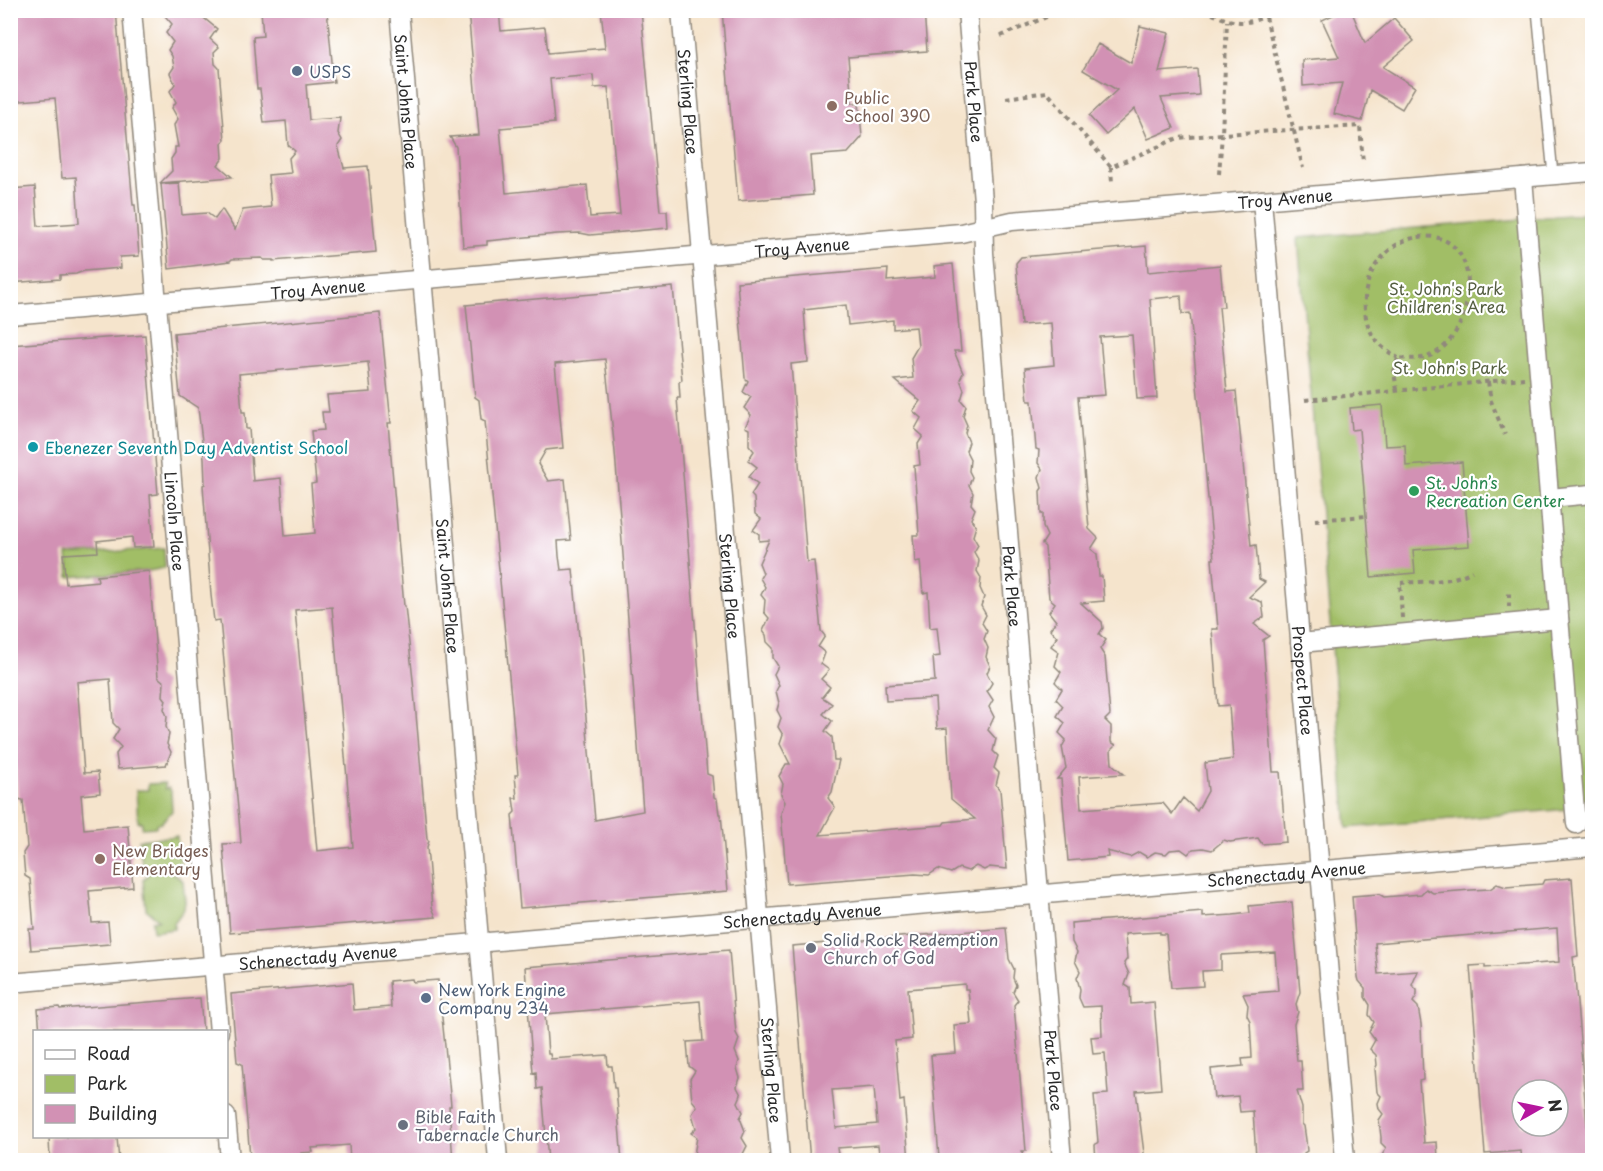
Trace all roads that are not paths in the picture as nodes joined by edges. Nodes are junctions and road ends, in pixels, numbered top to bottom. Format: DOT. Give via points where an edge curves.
graph roads {
  1 [pos="132,10"];
  2 [pos="399,10"];
  3 [pos="681,10"];
  4 [pos="967,10"];
  5 [pos="1537,10"];
  6 [pos="1593,172"];
  7 [pos="1553,175"];
  8 [pos="1523,178"];
  9 [pos="1262,200"];
  10 [pos="983,228"];
  11 [pos="701,255"];
  12 [pos="422,279"];
  13 [pos="157,302"];
  14 [pos="10,315"];
  15 [pos="1593,494"];
  16 [pos="1550,498"];
  17 [pos="1559,619"];
  18 [pos="1300,643"];
  19 [pos="1576,824"];
  20 [pos="1593,847"];
  21 [pos="1320,870"];
  22 [pos="1039,894"];
  23 [pos="759,918"];
  24 [pos="479,942"];
  25 [pos="214,965"];
  26 [pos="10,983"];
  27 [pos="219,1030"];
  28 [pos="228,1138"];
  29 [pos="230,1161"];
  30 [pos="498,1161"];
  31 [pos="780,1161"];
  32 [pos="1062,1161"];
  33 [pos="1345,1161"];
  1 -- 13 [label="street, Lincoln Place"];
  2 -- 12 [label="street, Saint Johns Place"];
  3 -- 11 [label="street, Sterling Place"];
  4 -- 10 [label="street, Park Place"];
  5 -- 7 [label="lane"];
  6 -- 7 [label="street, Troy Avenue"];
  7 -- 8 [label="street, Troy Avenue"];
  8 -- 9 [label="street, Troy Avenue"];
  8 -- 16 [label="street"];
  9 -- 10 [label="street, Troy Avenue" via="1012,221"];
  9 -- 18 [label="street, Prospect Place"];
  10 -- 11 [label="street, Troy Avenue"];
  10 -- 22 [label="street, Park Place"];
  11 -- 12 [label="street, Troy Avenue"];
  11 -- 23 [label="street, Sterling Place"];
  12 -- 13 [label="street, Troy Avenue"];
  12 -- 24 [label="street, Saint Johns Place"];
  13 -- 14 [label="street, Troy Avenue"];
  13 -- 25 [label="street, Lincoln Place"];
  15 -- 16 [label="street"];
  16 -- 17 [label="street"];
  17 -- 18 [label="street"];
  17 -- 19 [label="street"];
  18 -- 21 [label="street, Prospect Place"];
  20 -- 21 [label="street, Schenectady Avenue"];
  21 -- 22 [label="street, Schenectady Avenue"];
  21 -- 33 [label="street, Prospect Place"];
  22 -- 23 [label="street, Schenectady Avenue"];
  22 -- 32 [label="street, Park Place"];
  23 -- 24 [label="street, Schenectady Avenue"];
  23 -- 31 [label="street, Sterling Place"];
  24 -- 25 [label="street, Schenectady Avenue"];
  24 -- 30 [label="street, Saint Johns Place"];
  25 -- 26 [label="street, Schenectady Avenue"];
  25 -- 27 [label="street, Lincoln Place"];
  28 -- 29 [label="street"];
}
